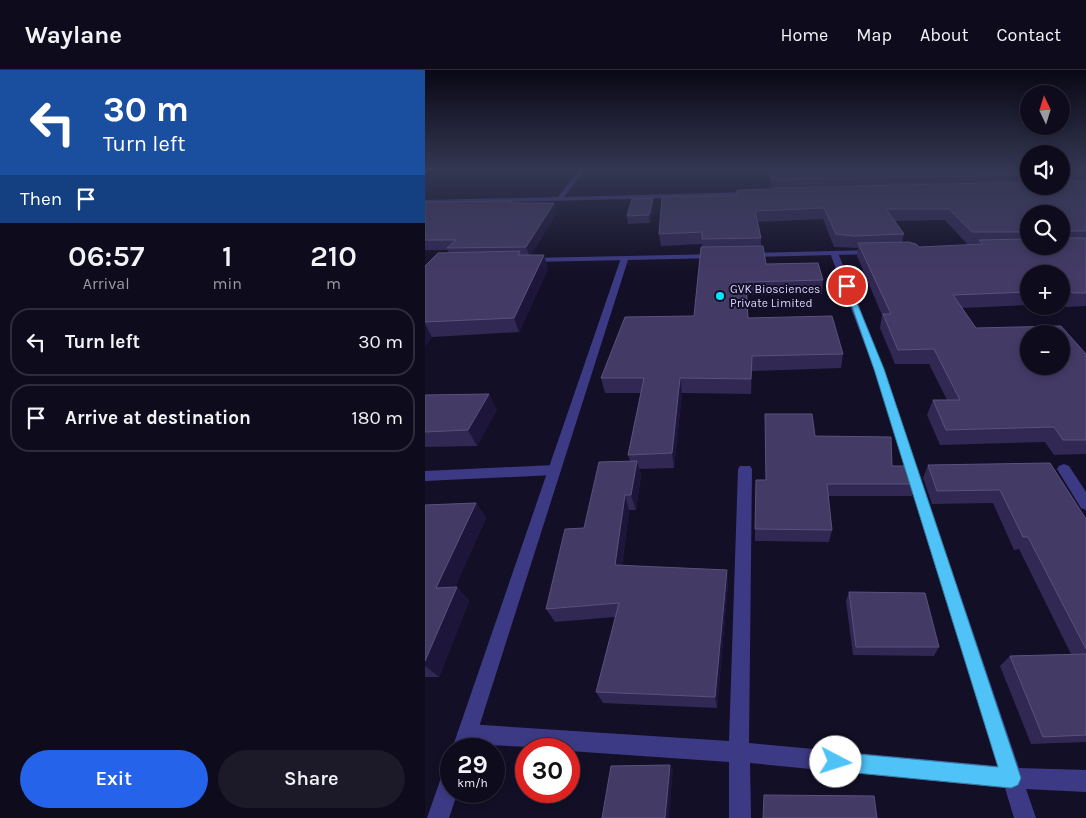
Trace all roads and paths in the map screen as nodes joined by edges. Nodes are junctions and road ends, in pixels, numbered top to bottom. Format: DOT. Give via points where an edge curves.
graph roads {
  1 [pos="881,252"];
  2 [pos="834,253"];
  3 [pos="724,255"];
  4 [pos="734,255"];
  5 [pos="625,258"];
  6 [pos="519,260"];
  7 [pos="745,469"];
  8 [pos="1064,469"];
  9 [pos="554,470"];
  10 [pos="425,476"];
  11 [pos="1086,504"];
  12 [pos="465,738"];
  13 [pos="505,743"];
  14 [pos="739,752"];
  15 [pos="1011,778"];
  16 [pos="1086,781"];
  17 [pos="443,803"];
  18 [pos="438,818"];
  19 [pos="740,818"];
  20 [pos="1025,818"];
  1 -- 2 [label="street"];
  2 -- 4 [label="street"];
  2 -- 15 [label="street" via="879,369"];
  3 -- 5 [label="street"];
  5 -- 6 [label="street"];
  5 -- 9 [label="street"];
  7 -- 14 [label="street"];
  8 -- 11 [label="street"];
  9 -- 10 [label="street"];
  9 -- 12 [label="street"];
  13 -- 14 [label="street"];
  14 -- 15 [label="street"];
  14 -- 19 [label="street"];
  15 -- 16 [label="street"];
  15 -- 20 [label="street"];
  17 -- 18 [label="street"];
}
